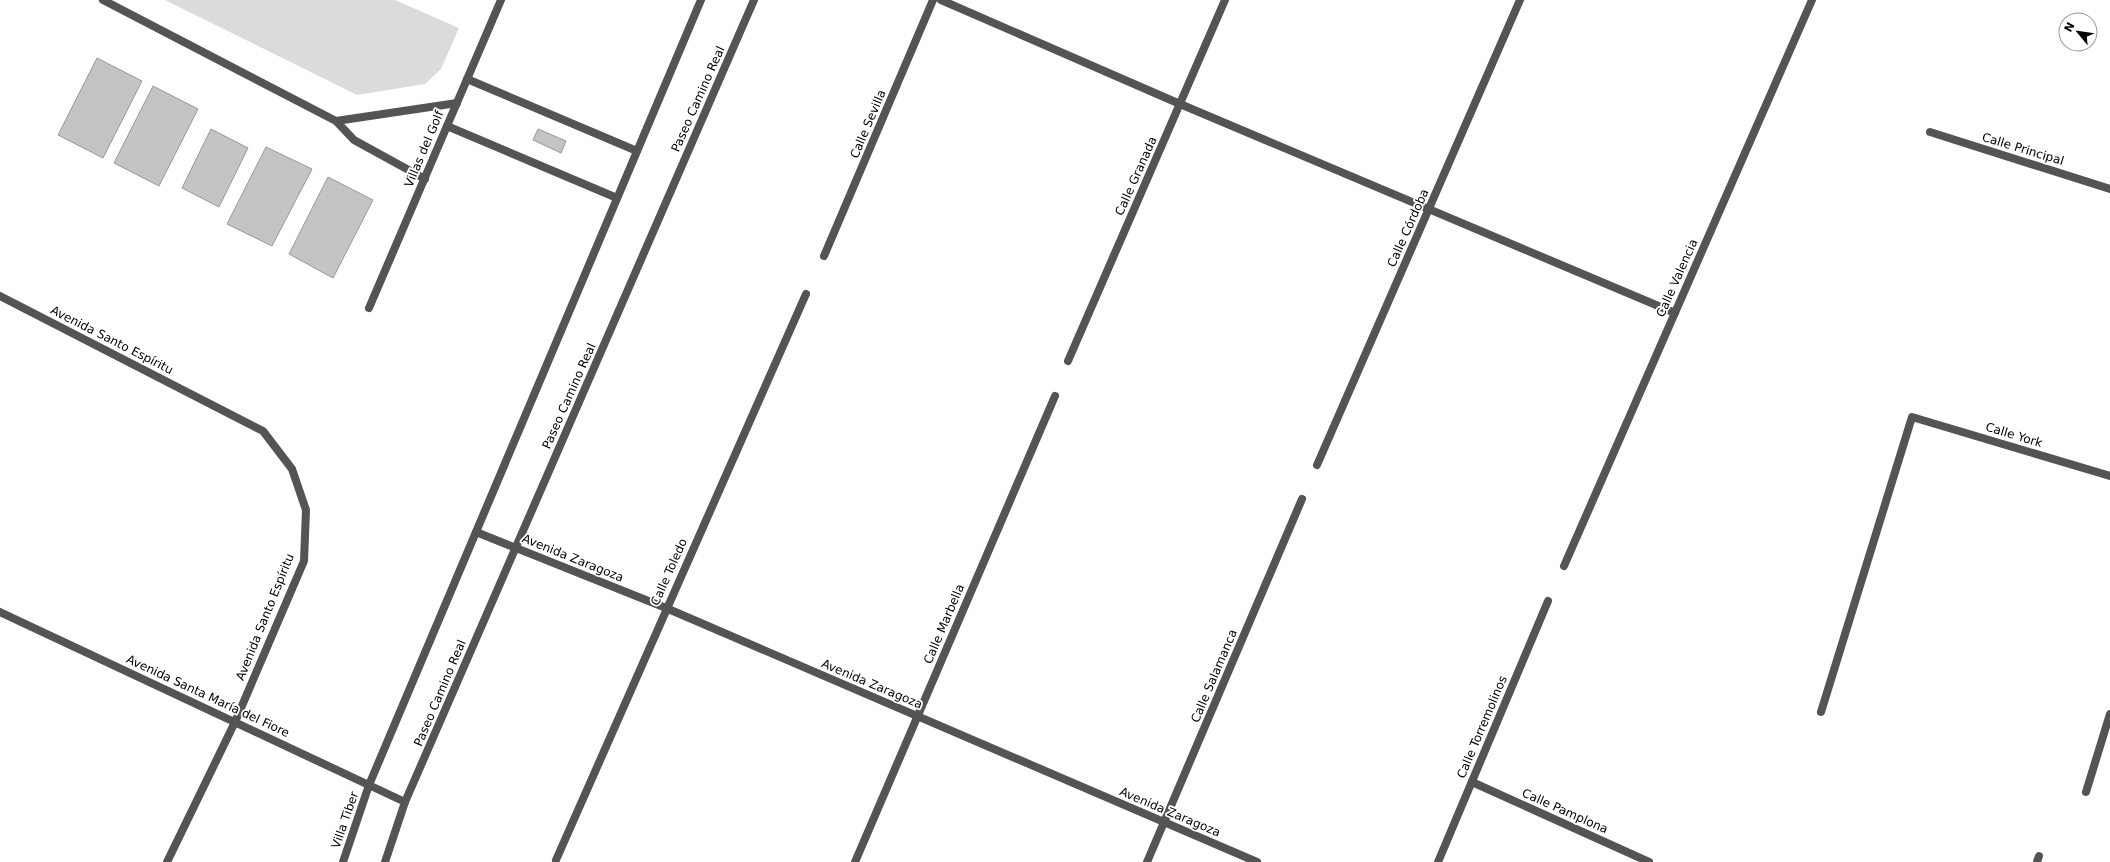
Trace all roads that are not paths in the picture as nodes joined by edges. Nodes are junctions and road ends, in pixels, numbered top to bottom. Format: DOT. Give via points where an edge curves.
graph roads {
  1 [pos="103,0"];
  2 [pos="501,0"];
  3 [pos="701,0"];
  4 [pos="754,0"];
  5 [pos="933,0"];
  6 [pos="941,0"];
  7 [pos="1225,0"];
  8 [pos="1520,0"];
  9 [pos="1812,0"];
  10 [pos="467,79"];
  11 [pos="457,103"];
  12 [pos="1180,104"];
  13 [pos="336,121"];
  14 [pos="447,126"];
  15 [pos="1930,132"];
  16 [pos="637,151"];
  17 [pos="424,179"];
  18 [pos="2110,189"];
  19 [pos="617,198"];
  20 [pos="1429,210"];
  21 [pos="824,256"];
  22 [pos="806,294"];
  23 [pos="0,296"];
  24 [pos="369,308"];
  25 [pos="1675,313"];
  26 [pos="1068,361"];
  27 [pos="1055,396"];
  28 [pos="1317,466"];
  29 [pos="2110,476"];
  30 [pos="1302,499"];
  31 [pos="476,532"];
  32 [pos="516,548"];
  33 [pos="1564,566"];
  34 [pos="1548,601"];
  35 [pos="666,608"];
  36 [pos="0,612"];
  37 [pos="1822,712"];
  38 [pos="2110,714"];
  39 [pos="917,717"];
  40 [pos="235,722"];
  41 [pos="1472,782"];
  42 [pos="369,785"];
  43 [pos="2086,792"];
  44 [pos="406,802"];
  45 [pos="1164,823"];
  46 [pos="556,860"];
  47 [pos="167,862"];
  48 [pos="343,862"];
  49 [pos="385,862"];
  50 [pos="855,862"];
  51 [pos="1147,862"];
  52 [pos="1257,862"];
  53 [pos="1438,862"];
  54 [pos="1649,862"];
  1 -- 13 [label="street"];
  2 -- 10 [label="street, Villas del Golf"];
  3 -- 16 [label="street"];
  4 -- 32 [label="street, Paseo Camino Real"];
  5 -- 21 [label="street, Calle Sevilla"];
  6 -- 12 [label="street"];
  7 -- 12 [label="street, Calle Granada"];
  8 -- 20 [label="street, Calle Córdoba"];
  9 -- 25 [label="street, Calle Valencia"];
  10 -- 11 [label="street, Villas del Golf"];
  10 -- 16 [label="street"];
  11 -- 13 [label="street"];
  11 -- 14 [label="street, Villas del Golf"];
  12 -- 20 [label="street"];
  12 -- 26 [label="street, Calle Granada"];
  13 -- 17 [label="street" via="354,140"];
  14 -- 17 [label="street, Villas del Golf"];
  14 -- 19 [label="street"];
  15 -- 18 [label="street, Calle Principal"];
  16 -- 19 [label="street"];
  17 -- 24 [label="street, Villas del Golf"];
  19 -- 31 [label="street"];
  20 -- 25 [label="street"];
  20 -- 28 [label="street, Calle Córdoba"];
  22 -- 35 [label="street, Calle Toledo"];
  23 -- 40 [label="street, Avenida Santo Espíritu" via="263,431 292,469 306,510 304,561"];
  25 -- 33 [label="street, Calle Valencia"];
  27 -- 39 [label="street, Calle Marbella"];
  29 -- 37 [label="street, Calle York" via="1912,417"];
  30 -- 45 [label="street, Calle Salamanca"];
  31 -- 32 [label="street, Avenida Zaragoza"];
  31 -- 42 [label="street"];
  32 -- 35 [label="street, Avenida Zaragoza"];
  32 -- 44 [label="street, Paseo Camino Real"];
  34 -- 41 [label="street, Calle Torremolinos"];
  35 -- 39 [label="street, Avenida Zaragoza"];
  35 -- 46 [label="street, Calle Toledo"];
  36 -- 40 [label="street, Avenida Santa María del Fiore"];
  38 -- 43 [label="street"];
  39 -- 45 [label="street, Avenida Zaragoza"];
  39 -- 50 [label="street, Calle Marbella"];
  40 -- 42 [label="street, Avenida Santa María del Fiore"];
  40 -- 47 [label="street, Avenida Santo Espíritu"];
  41 -- 53 [label="street, Calle Torremolinos"];
  41 -- 54 [label="street, Calle Pamplona"];
  42 -- 44 [label="street, Avenida Santa María del Fiore"];
  42 -- 48 [label="street, Villa Tiber"];
  44 -- 49 [label="street"];
  45 -- 51 [label="street, Calle Salamanca"];
  45 -- 52 [label="street, Avenida Zaragoza"];
}
